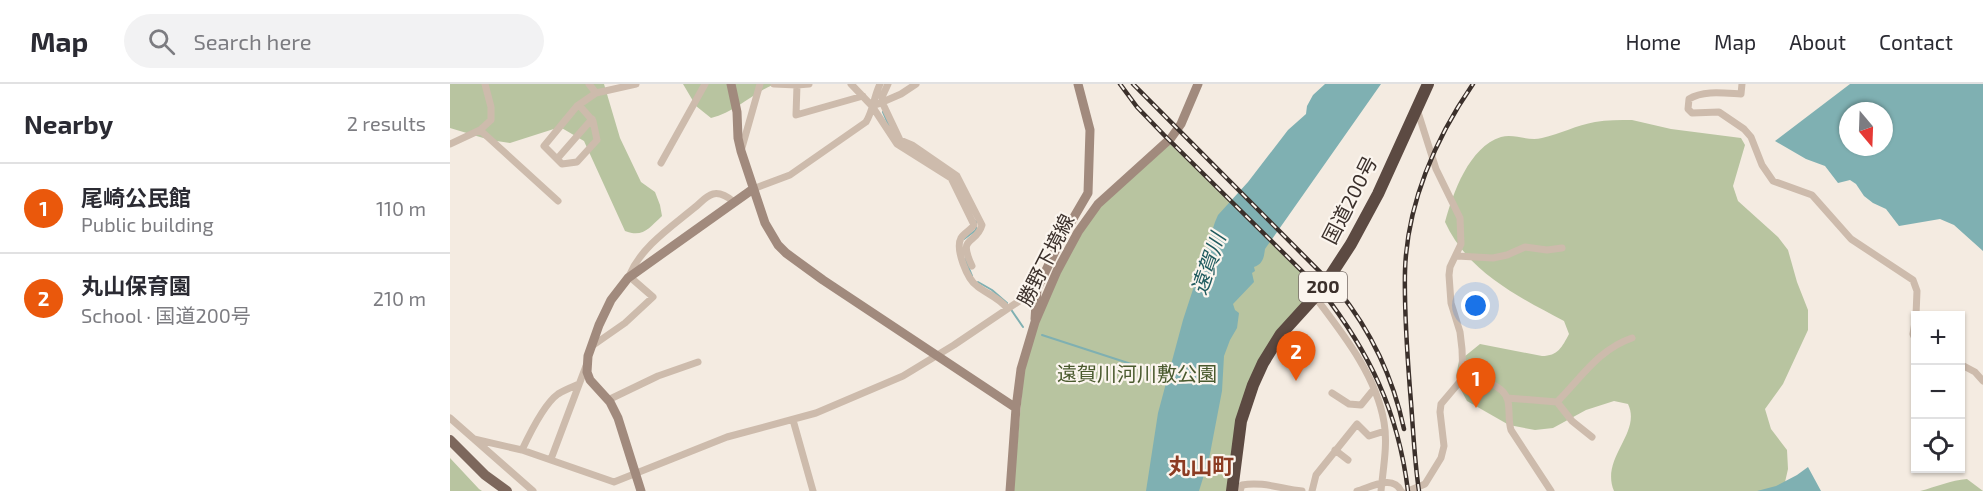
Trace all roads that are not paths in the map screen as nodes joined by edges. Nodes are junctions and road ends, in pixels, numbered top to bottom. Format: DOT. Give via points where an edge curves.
graph roads {
  1 [pos="485,84"];
  2 [pos="589,84"];
  3 [pos="636,84"];
  4 [pos="705,84"];
  5 [pos="731,84"];
  6 [pos="760,84"];
  7 [pos="774,84"];
  8 [pos="809,84"];
  9 [pos="852,84"];
  10 [pos="880,84"];
  11 [pos="888,84"];
  12 [pos="916,84"];
  13 [pos="1078,84"];
  14 [pos="1198,84"];
  15 [pos="1428,84"];
  16 [pos="1742,84"];
  17 [pos="797,85"];
  18 [pos="596,93"];
  19 [pos="863,96"];
  20 [pos="882,102"];
  21 [pos="579,105"];
  22 [pos="872,106"];
  23 [pos="1416,107"];
  24 [pos="592,118"];
  25 [pos="480,130"];
  26 [pos="450,144"];
  27 [pos="741,151"];
  28 [pos="557,159"];
  29 [pos="661,163"];
  30 [pos="753,189"];
  31 [pos="558,201"];
  32 [pos="734,202"];
  33 [pos="1562,248"];
  34 [pos="1457,256"];
  35 [pos="965,259"];
  36 [pos="972,266"];
  37 [pos="629,278"];
  38 [pos="1037,289"];
  39 [pos="1315,297"];
  40 [pos="1009,307"];
  41 [pos="1916,311"];
  42 [pos="1035,322"];
  43 [pos="1632,338"];
  44 [pos="592,346"];
  45 [pos="935,355"];
  46 [pos="698,362"];
  47 [pos="1962,365"];
  48 [pos="586,366"];
  49 [pos="1463,378"];
  50 [pos="1983,381"];
  51 [pos="579,384"];
  52 [pos="1374,389"];
  53 [pos="1332,393"];
  54 [pos="1508,398"];
  55 [pos="608,400"];
  56 [pos="1557,402"];
  57 [pos="1016,408"];
  58 [pos="450,418"];
  59 [pos="793,420"];
  60 [pos="1384,431"];
  61 [pos="1592,437"];
  62 [pos="474,439"];
  63 [pos="450,440"];
  64 [pos="522,450"];
  65 [pos="1335,450"];
  66 [pos="551,459"];
  67 [pos="1348,460"];
  68 [pos="634,474"];
  69 [pos="495,487"];
  70 [pos="1425,487"];
  71 [pos="1382,488"];
  72 [pos="507,491"];
  73 [pos="533,491"];
  74 [pos="641,491"];
  75 [pos="813,491"];
  76 [pos="1010,491"];
  77 [pos="1232,491"];
  78 [pos="1240,491"];
  79 [pos="1302,491"];
  80 [pos="1312,491"];
  81 [pos="1357,491"];
  82 [pos="1401,491"];
  83 [pos="1408,491"];
  84 [pos="1551,491"];
  1 -- 25 [label="street" via="491,120"];
  2 -- 18 [label="street"];
  3 -- 18 [label="street"];
  4 -- 29 [label="street"];
  5 -- 27 [label="street"];
  6 -- 27 [label="street"];
  7 -- 17 [label="street"];
  8 -- 17 [label="street"];
  9 -- 19 [label="street"];
  10 -- 22 [label="street"];
  11 -- 20 [label="street"];
  12 -- 20 [label="street"];
  13 -- 38 [label="street" via="1090,130 1088,193"];
  14 -- 42 [label="street, 勝野下境線" via="1171,138 1098,204 1086,220 1057,271"];
  15 -- 23 [label="highway, 国道200号 / 200"];
  16 -- 41 [label="street" via="1740,94 1694,96 1689,99 1688,109 1697,114 1719,112 1744,129 1773,181 1812,195 1851,239 1913,280"];
  17 -- 19 [label="street" via="796,115"];
  18 -- 21 [label="street"];
  19 -- 22 [label="street"];
  20 -- 22 [label="street"];
  20 -- 35 [label="street" via="900,140 959,178 982,225 968,241"];
  21 -- 24 [label="street"];
  21 -- 28 [label="street" via="544,146"];
  22 -- 30 [label="street" via="866,122 790,175"];
  22 -- 35 [label="street" via="897,144 953,181 974,225 961,239 959,251"];
  23 -- 34 [label="street" via="1436,169 1460,218 1461,244"];
  23 -- 39 [label="highway, 国道200号 / 200" via="1378,194 1351,244"];
  24 -- 28 [label="street"];
  24 -- 28 [label="street" via="597,140 577,162 562,164"];
  25 -- 26 [label="street"];
  25 -- 31 [label="street"];
  27 -- 30 [label="street"];
  30 -- 32 [label="street"];
  30 -- 45 [label="street" via="772,236 786,253"];
  32 -- 37 [label="street"];
  32 -- 37 [label="street" via="719,194 705,198 652,245 633,267"];
  33 -- 34 [label="street" via="1525,247 1493,258"];
  34 -- 49 [label="street" via="1450,267 1450,296 1460,332"];
  35 -- 36 [label="street"];
  35 -- 40 [label="street" via="974,283"];
  37 -- 44 [label="street" via="611,300"];
  37 -- 44 [label="street" via="653,297"];
  38 -- 40 [label="street"];
  38 -- 42 [label="street"];
  39 -- 52 [label="street" via="1335,322"];
  39 -- 77 [label="highway, 国道200号 / 200" via="1281,334 1252,385 1241,421"];
  40 -- 45 [label="street"];
  42 -- 57 [label="street, 勝野下境線" via="1021,369"];
  43 -- 56 [label="street" via="1598,357"];
  44 -- 48 [label="street"];
  45 -- 57 [label="street"];
  45 -- 59 [label="street" via="903,376"];
  46 -- 55 [label="street"];
  47 -- 50 [label="street"];
  48 -- 51 [label="street"];
  48 -- 55 [label="street" via="590,380"];
  49 -- 54 [label="street" via="1488,382"];
  49 -- 70 [label="street" via="1441,404 1444,446"];
  51 -- 64 [label="street" via="550,401"];
  51 -- 66 [label="street"];
  52 -- 53 [label="street" via="1361,405 1349,404"];
  52 -- 60 [label="street"];
  54 -- 56 [label="street"];
  54 -- 84 [label="street" via="1511,430"];
  55 -- 68 [label="street" via="623,431"];
  56 -- 61 [label="street"];
  57 -- 76 [label="street, 勝野下境線"];
  58 -- 62 [label="street"];
  59 -- 68 [label="street" via="727,437"];
  59 -- 75 [label="street"];
  60 -- 65 [label="street" via="1369,436 1357,424"];
  60 -- 71 [label="street"];
  62 -- 64 [label="street"];
  62 -- 73 [label="street"];
  63 -- 69 [label="main road"];
  64 -- 66 [label="street"];
  65 -- 67 [label="street"];
  65 -- 80 [label="street" via="1316,475"];
  66 -- 68 [label="street" via="614,482"];
  68 -- 74 [label="street"];
  69 -- 72 [label="main road"];
  70 -- 83 [label="street"];
  71 -- 81 [label="street"];
  71 -- 82 [label="street" via="1391,482"];
  78 -- 79 [label="street" via="1242,484 1247,484"];
}
